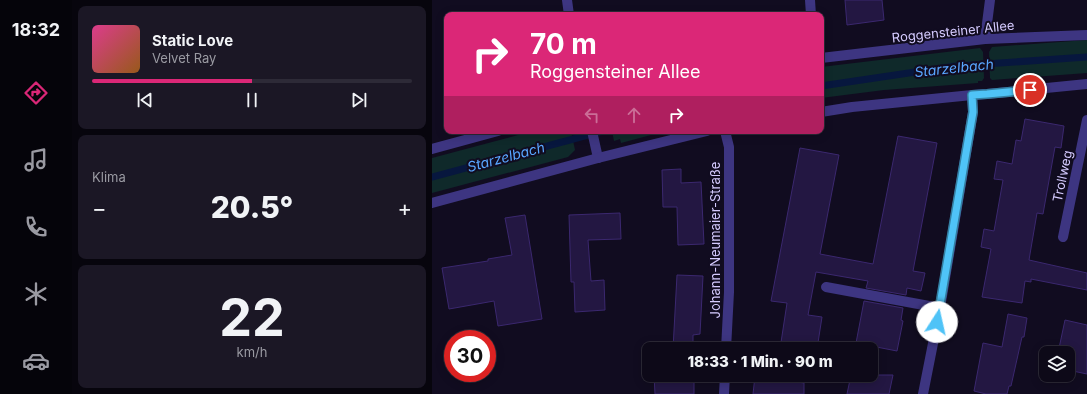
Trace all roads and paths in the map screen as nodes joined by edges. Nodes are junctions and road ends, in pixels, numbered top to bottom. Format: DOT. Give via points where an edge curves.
graph roads {
  1 [pos="566,0"];
  2 [pos="810,0"];
  3 [pos="990,0"];
  4 [pos="568,12"];
  5 [pos="811,12"];
  6 [pos="1087,35"];
  7 [pos="985,39"];
  8 [pos="824,58"];
  9 [pos="1087,84"];
  10 [pos="972,95"];
  11 [pos="824,112"];
  12 [pos="1087,120"];
  13 [pos="487,134"];
  14 [pos="593,134"];
  15 [pos="695,134"];
  16 [pos="726,134"];
  17 [pos="432,149"];
  18 [pos="598,158"];
  19 [pos="432,203"];
  20 [pos="1063,237"];
  21 [pos="826,287"];
  22 [pos="940,308"];
  23 [pos="726,342"];
  24 [pos="725,382"];
  25 [pos="724,394"];
  26 [pos="923,394"];
  1 -- 4 [label="street"];
  2 -- 5 [label="street"];
  3 -- 7 [label="street"];
  6 -- 7 [label="street, Roggensteiner Allee"];
  7 -- 8 [label="street, Roggensteiner Allee"];
  9 -- 10 [label="street"];
  10 -- 11 [label="street"];
  10 -- 22 [label="street" via="973,112"];
  12 -- 20 [label="street, Trollweg"];
  13 -- 17 [label="street"];
  14 -- 18 [label="street"];
  15 -- 18 [label="street"];
  16 -- 23 [label="street, Johann-Neumaier-Straße" via="729,190"];
  18 -- 19 [label="street"];
  21 -- 22 [label="street"];
  22 -- 26 [label="street"];
  24 -- 25 [label="street"];
}
